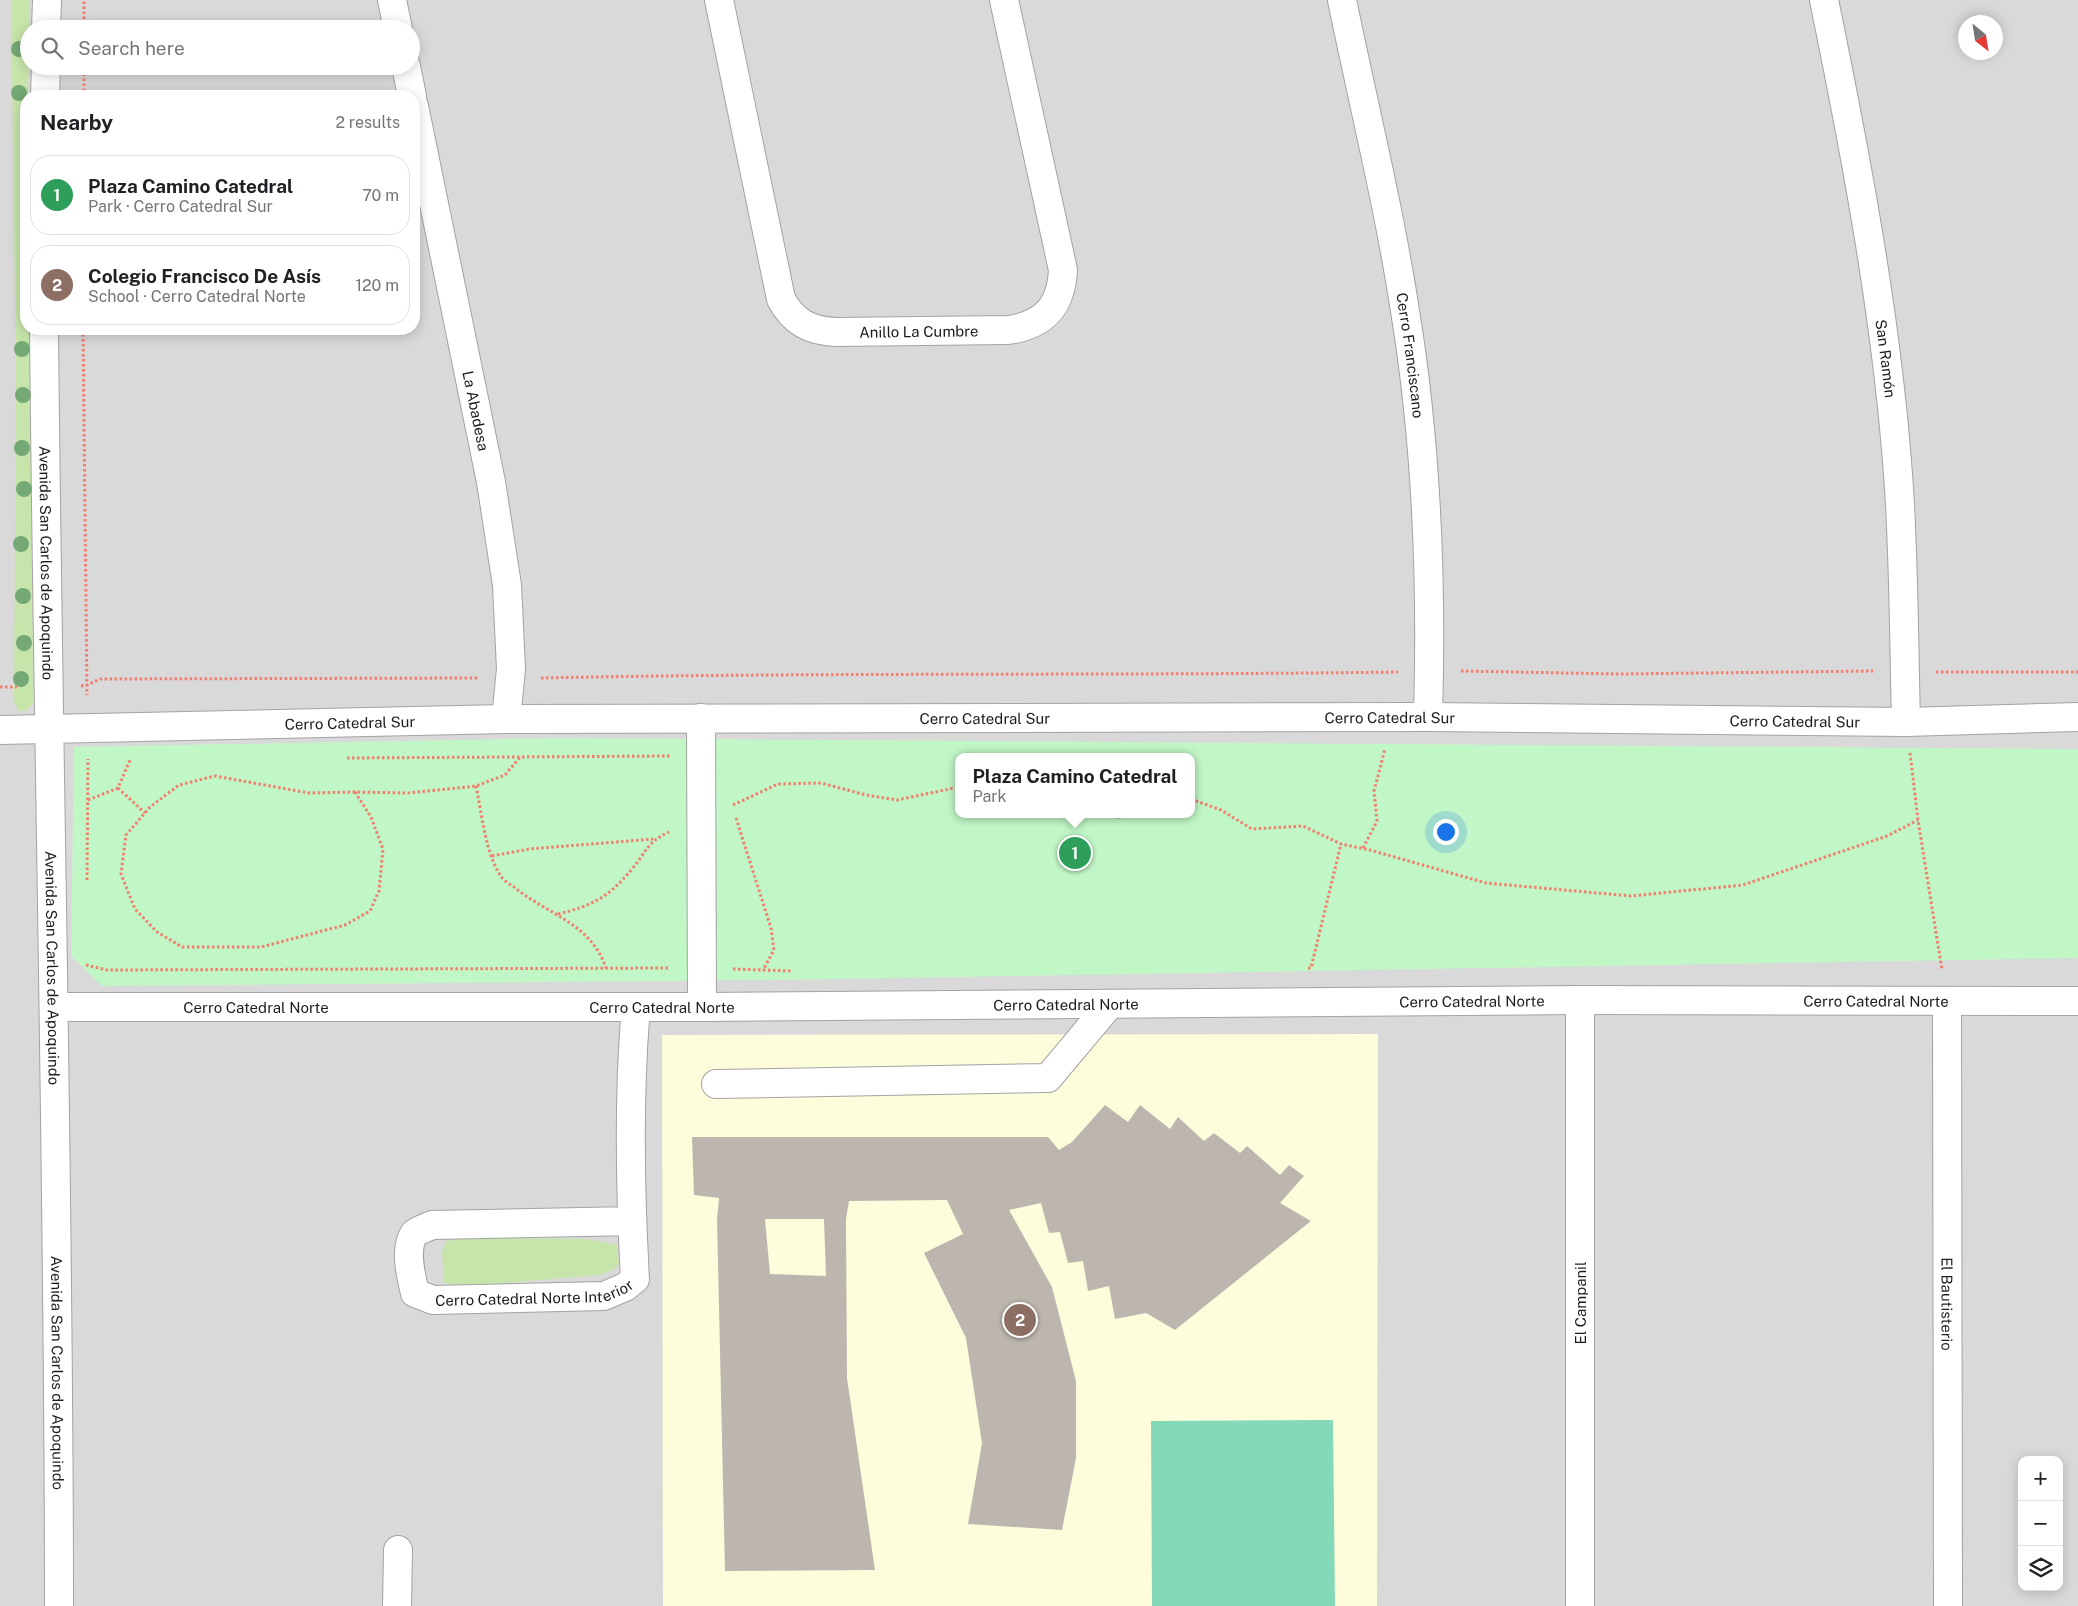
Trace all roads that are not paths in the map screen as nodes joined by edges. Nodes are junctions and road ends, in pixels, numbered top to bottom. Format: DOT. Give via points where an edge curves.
graph roads {
  1 [pos="47,0"];
  2 [pos="392,0"];
  3 [pos="719,0"];
  4 [pos="1004,0"];
  5 [pos="1342,0"];
  6 [pos="1824,0"];
  7 [pos="46,20"];
  8 [pos="396,20"];
  9 [pos="46,75"];
  10 [pos="408,75"];
  11 [pos="45,90"];
  12 [pos="411,90"];
  13 [pos="420,135"];
  14 [pos="44,335"];
  15 [pos="1428,717"];
  16 [pos="2078,717"];
  17 [pos="701,718"];
  18 [pos="506,719"];
  19 [pos="1906,722"];
  20 [pos="47,728"];
  21 [pos="0,730"];
  22 [pos="1580,1000"];
  23 [pos="2078,1001"];
  24 [pos="1947,1002"];
  25 [pos="1110,1004"];
  26 [pos="54,1007"];
  27 [pos="636,1007"];
  28 [pos="702,1007"];
  29 [pos="716,1084"];
  30 [pos="632,1221"];
  31 [pos="398,1550"];
  32 [pos="59,1606"];
  33 [pos="397,1606"];
  34 [pos="1580,1606"];
  35 [pos="1948,1606"];
  1 -- 7 [label="street"];
  2 -- 8 [label="street"];
  3 -- 4 [label="street, Anillo La Cumbre" via="781,299 787,310 809,328 836,332 1022,328 1036,322 1057,300 1063,270"];
  5 -- 15 [label="street, Cerro Franciscano" via="1408,329 1419,415 1431,626"];
  6 -- 19 [label="street, San Ramón" via="1853,144 1889,379 1899,489"];
  9 -- 11 [label="street"];
  10 -- 12 [label="street"];
  13 -- 18 [label="street, La Abadesa" via="491,482 507,585 510,678"];
  14 -- 20 [label="street, Avenida San Carlos de Apoquindo"];
  15 -- 17 [label="street, Cerro Catedral Sur"];
  15 -- 19 [label="street, Cerro Catedral Sur"];
  16 -- 19 [label="street, Cerro Catedral Sur"];
  17 -- 18 [label="street, Cerro Catedral Sur"];
  17 -- 28 [label="street"];
  18 -- 20 [label="street, Cerro Catedral Sur"];
  20 -- 21 [label="street, Cerro Catedral Sur"];
  20 -- 26 [label="street, Avenida San Carlos de Apoquindo"];
  22 -- 24 [label="street, Cerro Catedral Norte"];
  22 -- 25 [label="street, Cerro Catedral Norte"];
  22 -- 34 [label="street, El Campanil"];
  23 -- 24 [label="street, Cerro Catedral Norte"];
  24 -- 35 [label="street, El Bautisterio"];
  25 -- 28 [label="street, Cerro Catedral Norte"];
  25 -- 29 [label="street" via="1048,1078"];
  26 -- 27 [label="street, Cerro Catedral Norte"];
  26 -- 32 [label="street, Avenida San Carlos de Apoquindo"];
  27 -- 28 [label="street, Cerro Catedral Norte"];
  27 -- 30 [label="street, Cerro Catedral Norte Interior" via="632,1050"];
  30 -- 30 [label="street, Cerro Catedral Norte Interior" via="432,1225 415,1233 409,1245 415,1293 433,1300 604,1296 635,1279"];
  31 -- 33 [label="street"];
}
